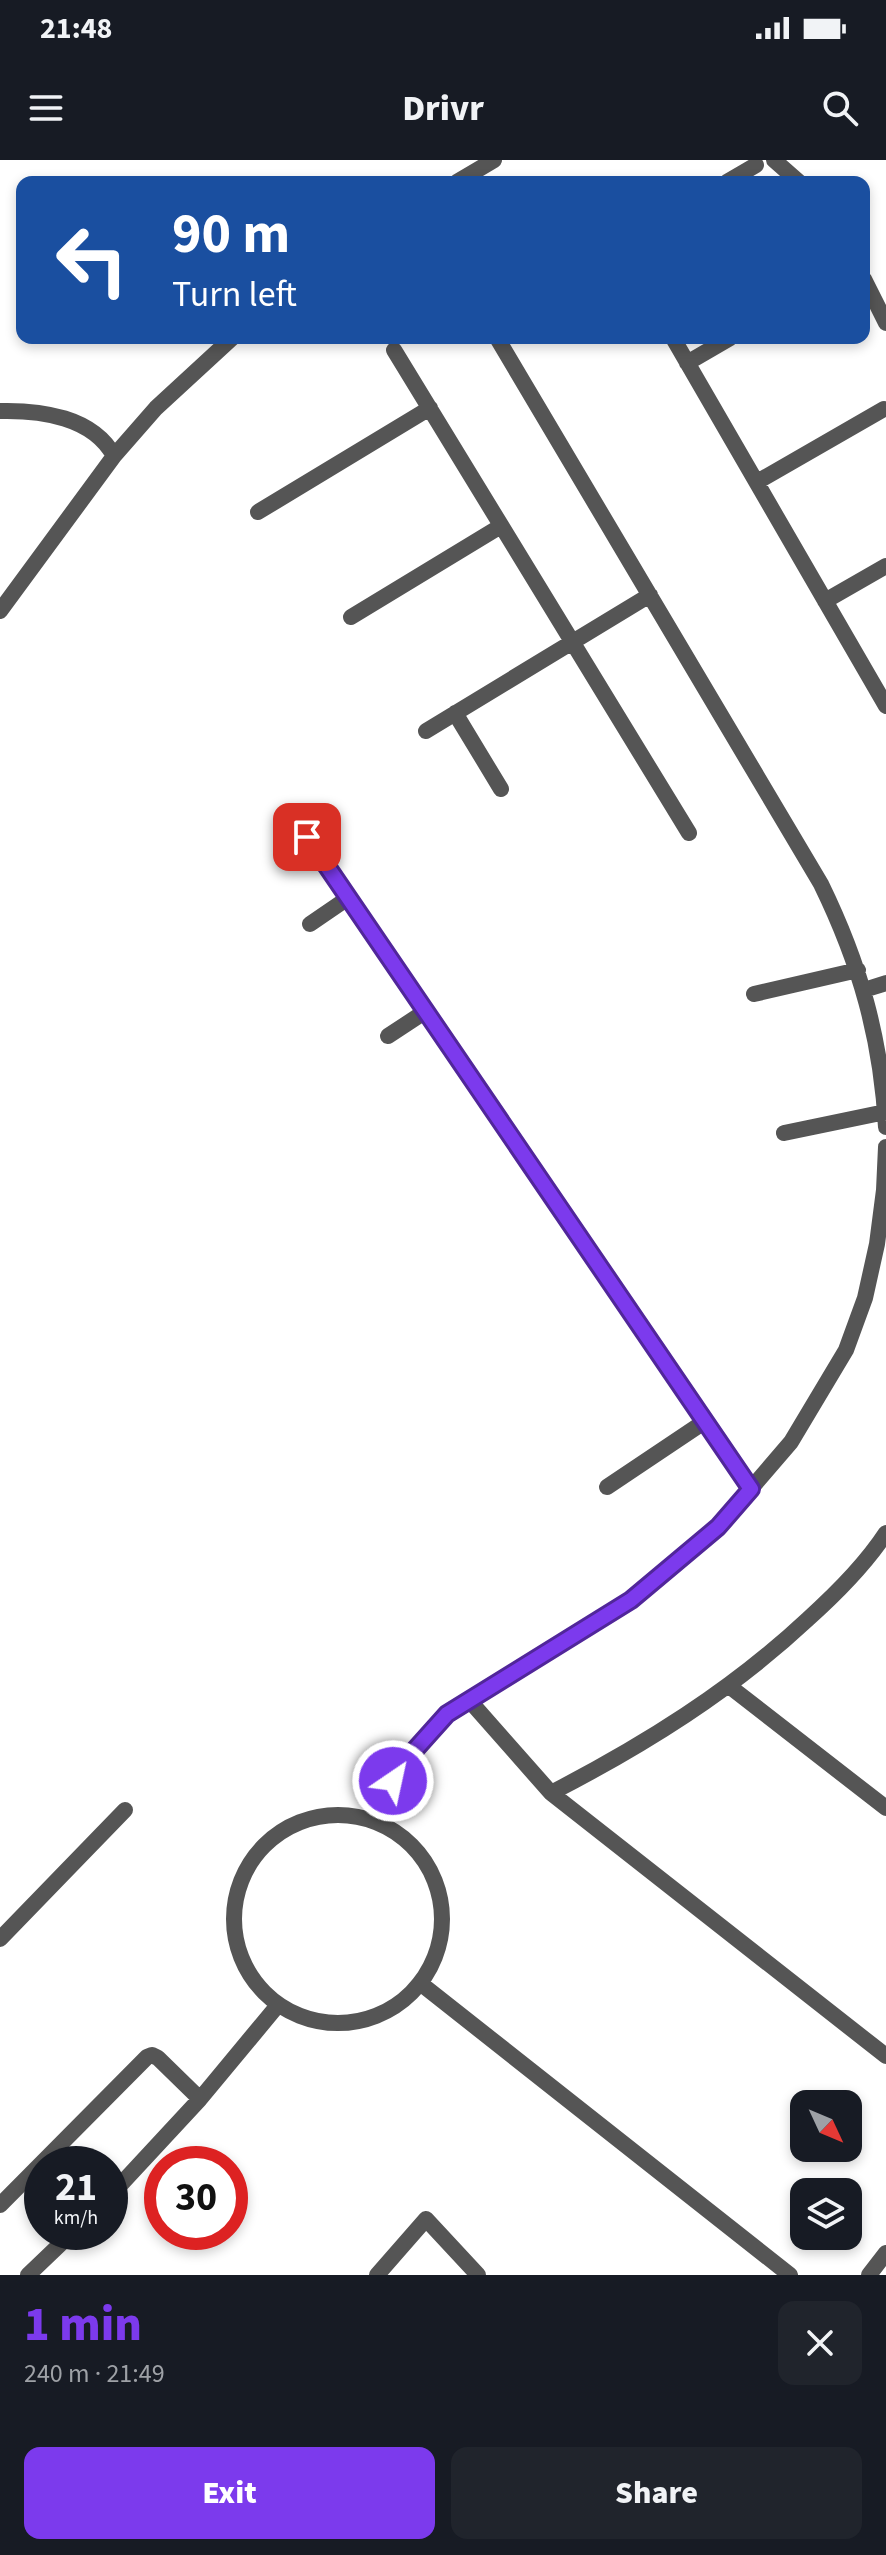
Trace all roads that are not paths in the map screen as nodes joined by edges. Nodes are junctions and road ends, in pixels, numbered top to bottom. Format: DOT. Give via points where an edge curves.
graph roads {
  1 [pos="494,160"];
  2 [pos="774,160"];
  3 [pos="756,165"];
  4 [pos="467,176"];
  5 [pos="737,176"];
  6 [pos="792,176"];
  7 [pos="870,291"];
  8 [pos="886,323"];
  9 [pos="226,344"];
  10 [pos="501,344"];
  11 [pos="676,344"];
  12 [pos="720,344"];
  13 [pos="394,350"];
  14 [pos="687,363"];
  15 [pos="430,408"];
  16 [pos="884,409"];
  17 [pos="0,411"];
  18 [pos="117,453"];
  19 [pos="757,482"];
  20 [pos="258,512"];
  21 [pos="501,526"];
  22 [pos="886,566"];
  23 [pos="650,595"];
  24 [pos="825,601"];
  25 [pos="0,611"];
  26 [pos="351,617"];
  27 [pos="573,643"];
  28 [pos="886,706"];
  29 [pos="455,713"];
  30 [pos="426,731"];
  31 [pos="501,789"];
  32 [pos="689,833"];
  33 [pos="307,837"];
  34 [pos="348,898"];
  35 [pos="310,924"];
  36 [pos="858,970"];
  37 [pos="886,983"];
  38 [pos="864,990"];
  39 [pos="754,994"];
  40 [pos="426,1011"];
  41 [pos="388,1036"];
  42 [pos="885,1112"];
  43 [pos="886,1127"];
  44 [pos="784,1133"];
  45 [pos="886,1147"];
  46 [pos="704,1422"];
  47 [pos="607,1487"];
  48 [pos="751,1489"];
  49 [pos="886,1533"];
  50 [pos="880,1558"];
  51 [pos="729,1686"];
  52 [pos="469,1700"];
  53 [pos="551,1793"];
  54 [pos="886,1808"];
  55 [pos="125,1810"];
  56 [pos="372,1820"];
  57 [pos="0,1939"];
  58 [pos="420,1983"];
  59 [pos="278,2005"];
  60 [pos="886,2056"];
  61 [pos="200,2099"];
  62 [pos="128,2177"];
  63 [pos="0,2205"];
  64 [pos="54,2250"];
  65 [pos="886,2253"];
  66 [pos="28,2275"];
  67 [pos="377,2275"];
  68 [pos="478,2275"];
  69 [pos="790,2275"];
  70 [pos="869,2275"];
  1 -- 4 [label="street"];
  2 -- 6 [label="street"];
  3 -- 5 [label="street"];
  7 -- 8 [label="street"];
  9 -- 18 [label="street"];
  10 -- 23 [label="street"];
  11 -- 14 [label="street"];
  12 -- 14 [label="street"];
  13 -- 15 [label="street"];
  14 -- 19 [label="street"];
  15 -- 20 [label="street"];
  15 -- 21 [label="street"];
  16 -- 19 [label="street"];
  17 -- 18 [label="street" via="65,418 98,434"];
  18 -- 25 [label="street"];
  19 -- 24 [label="street"];
  21 -- 26 [label="street"];
  21 -- 27 [label="street"];
  22 -- 24 [label="street"];
  23 -- 27 [label="street"];
  23 -- 36 [label="street" via="821,884"];
  24 -- 28 [label="street"];
  27 -- 29 [label="street"];
  27 -- 32 [label="street"];
  29 -- 30 [label="street"];
  29 -- 31 [label="street"];
  33 -- 34 [label="street"];
  34 -- 35 [label="street"];
  34 -- 40 [label="street"];
  36 -- 38 [label="street"];
  36 -- 39 [label="street"];
  37 -- 38 [label="street"];
  38 -- 42 [label="street" via="875,1029"];
  40 -- 41 [label="street"];
  40 -- 46 [label="street"];
  42 -- 43 [label="street"];
  42 -- 44 [label="street"];
  45 -- 48 [label="street" via="877,1244 846,1350 791,1442"];
  46 -- 47 [label="street"];
  46 -- 48 [label="street"];
  48 -- 52 [label="street" via="718,1527 631,1600"];
  49 -- 50 [label="street"];
  50 -- 51 [label="street"];
  51 -- 53 [label="street" via="673,1726"];
  51 -- 54 [label="street"];
  52 -- 53 [label="street"];
  52 -- 56 [label="street" via="447,1714 404,1762"];
  53 -- 60 [label="street"];
  55 -- 57 [label="street"];
  56 -- 58 [label="street" via="420,1854 438,1889 442,1928"];
  56 -- 59 [label="street" via="333,1815 304,1820 277,1834 250,1863 236,1900 236,1939 250,1976"];
  58 -- 59 [label="street" via="390,2009 353,2022 313,2020"];
  58 -- 69 [label="street"];
  59 -- 61 [label="street"];
  61 -- 62 [label="street"];
  61 -- 63 [label="street" via="158,2058 147,2057"];
  64 -- 66 [label="street"];
  65 -- 70 [label="street"];
  67 -- 68 [label="street" via="426,2219"];
}
